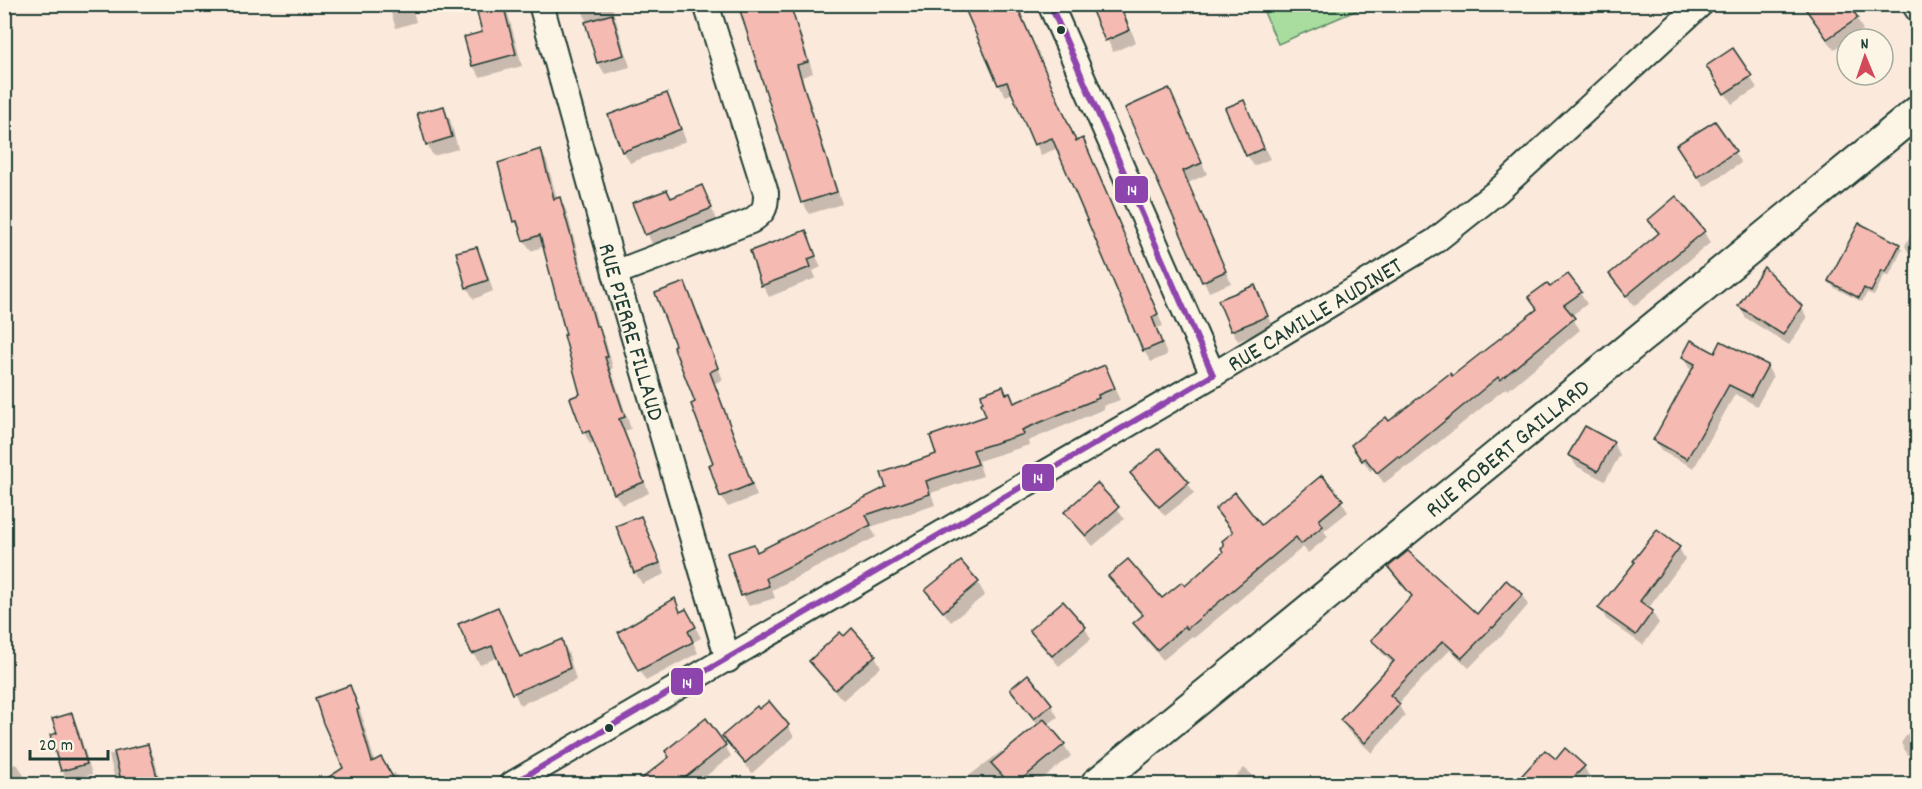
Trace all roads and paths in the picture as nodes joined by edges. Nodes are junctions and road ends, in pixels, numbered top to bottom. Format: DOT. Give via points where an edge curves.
graph roads {
  1 [pos="541,4"];
  2 [pos="706,4"];
  3 [pos="1050,4"];
  4 [pos="1701,4"];
  5 [pos="1914,4"];
  6 [pos="1917,10"];
  7 [pos="1917,111"];
  8 [pos="615,273"];
  9 [pos="1214,375"];
  10 [pos="728,660"];
  11 [pos="512,784"];
  12 [pos="1096,784"];
  1 -- 8 [label="street, RUE PIERRE FILLAUD"];
  2 -- 8 [label="street" via="766,203 762,213 751,221"];
  3 -- 9 [label="street"];
  4 -- 9 [label="street, RUE CAMILLE AUDINET" via="1499,190 1435,241"];
  5 -- 6 [label="street"];
  7 -- 12 [label="street, RUE ROBERT GAILLARD"];
  8 -- 10 [label="street, RUE PIERRE FILLAUD"];
  9 -- 10 [label="street, RUE CAMILLE AUDINET"];
  10 -- 11 [label="street, RUE CAMILLE AUDINET"];
}
